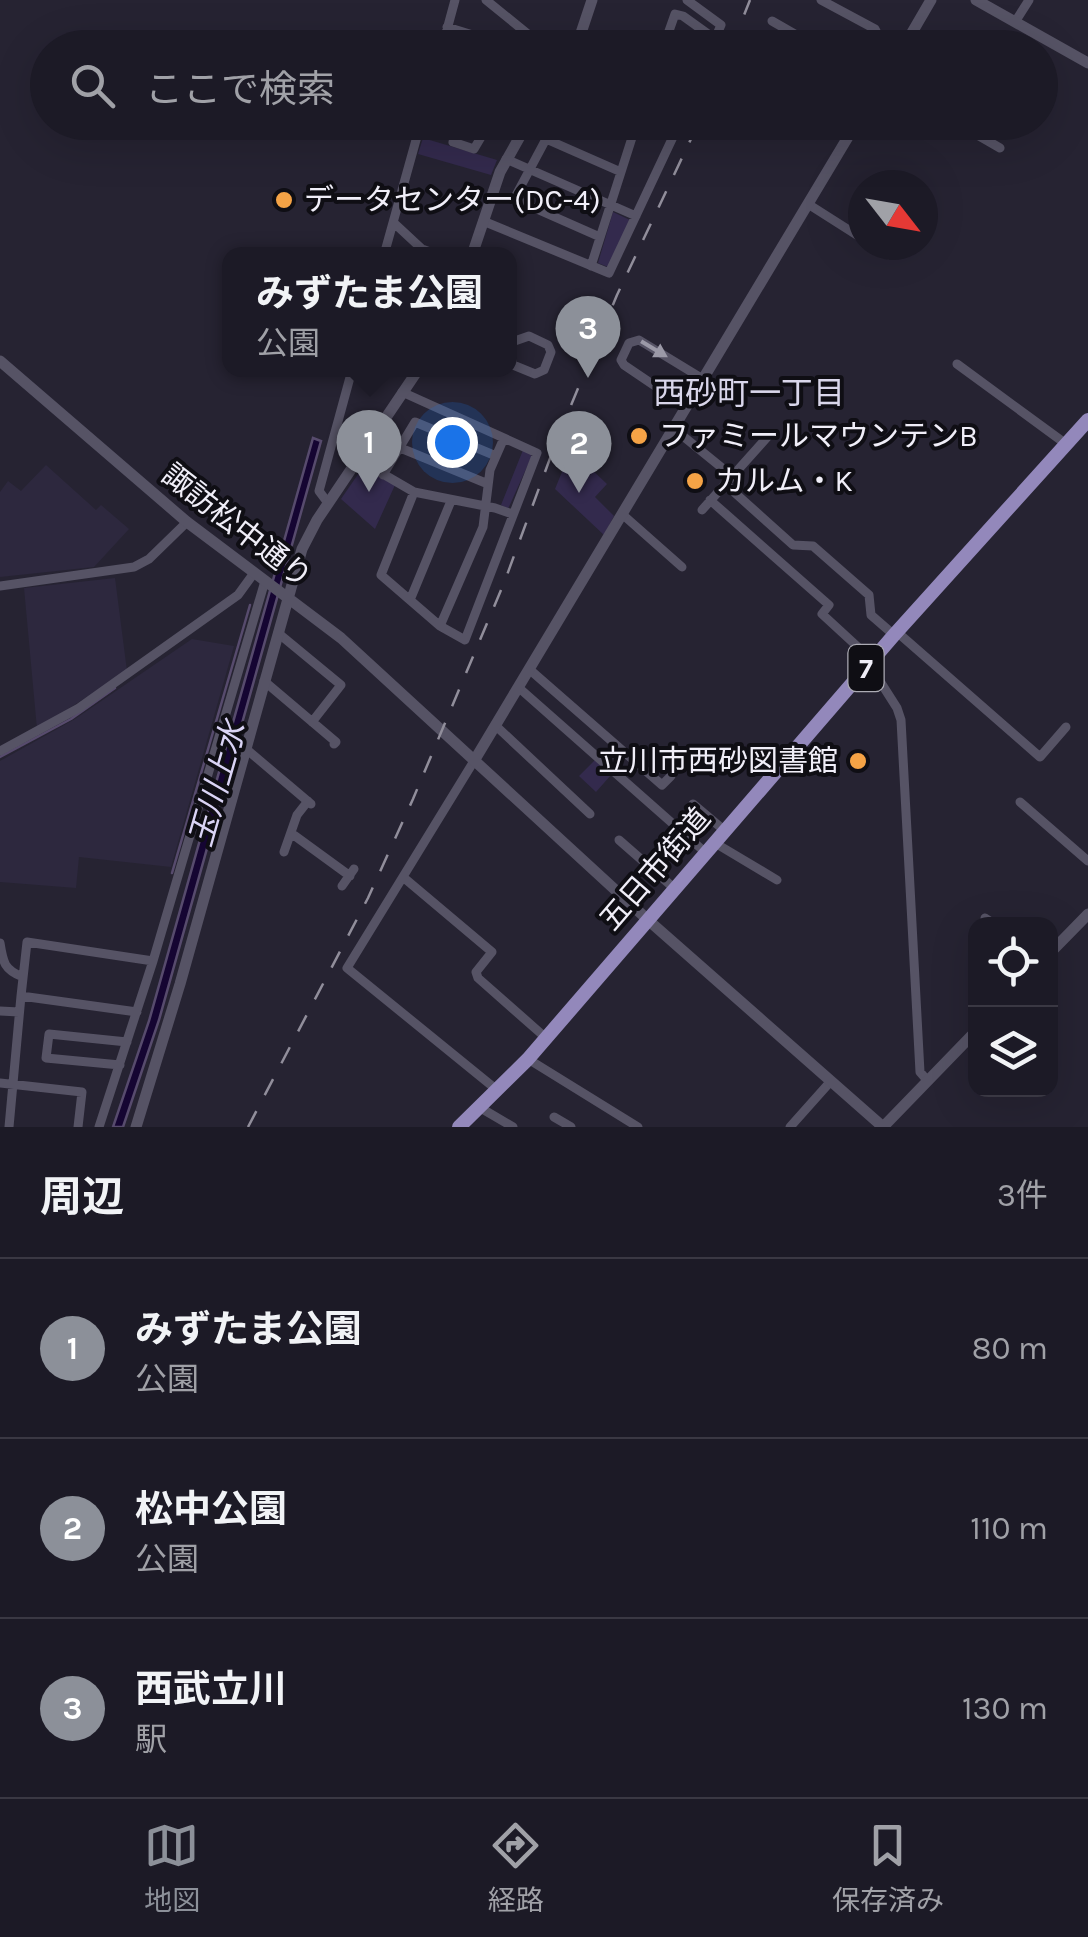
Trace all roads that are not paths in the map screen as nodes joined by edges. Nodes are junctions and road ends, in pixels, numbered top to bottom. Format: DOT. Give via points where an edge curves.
graph roads {
  1 [pos="455,0"];
  2 [pos="486,0"];
  3 [pos="592,0"];
  4 [pos="687,0"];
  5 [pos="820,0"];
  6 [pos="932,0"];
  7 [pos="976,0"];
  8 [pos="1028,0"];
  9 [pos="778,21"];
  10 [pos="1014,22"];
  11 [pos="447,28"];
  12 [pos="451,30"];
  13 [pos="524,30"];
  14 [pos="585,30"];
  15 [pos="669,30"];
  16 [pos="699,30"];
  17 [pos="719,30"];
  18 [pos="791,30"];
  19 [pos="876,30"];
  20 [pos="912,30"];
  21 [pos="1028,30"];
  22 [pos="1058,46"];
  23 [pos="1088,63"];
  24 [pos="416,140"];
  25 [pos="454,140"];
  26 [pos="479,140"];
  27 [pos="517,140"];
  28 [pos="545,140"];
  29 [pos="550,140"];
  30 [pos="632,140"];
  31 [pos="672,140"];
  32 [pos="846,140"];
  33 [pos="986,140"];
  34 [pos="1000,148"];
  35 [pos="506,159"];
  36 [pos="528,169"];
  37 [pos="621,172"];
  38 [pos="611,204"];
  39 [pos="808,204"];
  40 [pos="636,216"];
  41 [pos="483,221"];
  42 [pos="394,223"];
  43 [pos="848,229"];
  44 [pos="600,236"];
  45 [pos="386,247"];
  46 [pos="420,247"];
  47 [pos="474,247"];
  48 [pos="591,266"];
  49 [pos="517,342"];
  50 [pos="0,361"];
  51 [pos="957,364"];
  52 [pos="517,367"];
  53 [pos="350,377"];
  54 [pos="413,377"];
  55 [pos="703,379"];
  56 [pos="402,392"];
  57 [pos="686,407"];
  58 [pos="673,428"];
  59 [pos="1086,428"];
  60 [pos="770,434"];
  61 [pos="504,438"];
  62 [pos="1066,444"];
  63 [pos="398,446"];
  64 [pos="496,456"];
  65 [pos="358,460"];
  66 [pos="383,475"];
  67 [pos="728,480"];
  68 [pos="488,484"];
  69 [pos="414,492"];
  70 [pos="710,500"];
  71 [pos="451,501"];
  72 [pos="328,503"];
  73 [pos="486,506"];
  74 [pos="702,510"];
  75 [pos="512,514"];
  76 [pos="622,514"];
  77 [pos="186,522"];
  78 [pos="671,557"];
  79 [pos="662,567"];
  80 [pos="682,567"];
  81 [pos="0,586"];
  82 [pos="271,586"];
  83 [pos="410,600"];
  84 [pos="440,626"];
  85 [pos="278,633"];
  86 [pos="895,633"];
  87 [pos="870,662"];
  88 [pos="529,669"];
  89 [pos="264,681"];
  90 [pos="518,687"];
  91 [pos="312,722"];
  92 [pos="496,726"];
  93 [pos="1066,728"];
  94 [pos="334,744"];
  95 [pos="244,748"];
  96 [pos="0,751"];
  97 [pos="474,761"];
  98 [pos="670,776"];
  99 [pos="1020,802"];
  100 [pos="694,804"];
  101 [pos="587,809"];
  102 [pos="290,833"];
  103 [pos="619,840"];
  104 [pos="715,842"];
  105 [pos="284,852"];
  106 [pos="1088,861"];
  107 [pos="402,876"];
  108 [pos="777,880"];
  109 [pos="342,886"];
  110 [pos="675,888"];
  111 [pos="1088,914"];
  112 [pos="648,920"];
  113 [pos="0,943"];
  114 [pos="1058,944"];
  115 [pos="153,961"];
  116 [pos="23,976"];
  117 [pos="20,996"];
  118 [pos="0,1011"];
  119 [pos="18,1012"];
  120 [pos="137,1012"];
  121 [pos="546,1038"];
  122 [pos="968,1038"];
  123 [pos="127,1042"];
  124 [pos="528,1059"];
  125 [pos="120,1065"];
  126 [pos="927,1080"];
  127 [pos="831,1081"];
  128 [pos="0,1083"];
  129 [pos="14,1084"];
  130 [pos="497,1090"];
  131 [pos="479,1107"];
  132 [pos="554,1116"];
  133 [pos="0,1126"];
  134 [pos="10,1127"];
  135 [pos="19,1127"];
  136 [pos="78,1127"];
  137 [pos="99,1127"];
  138 [pos="136,1127"];
  139 [pos="460,1127"];
  140 [pos="513,1127"];
  141 [pos="572,1127"];
  142 [pos="638,1127"];
  143 [pos="790,1127"];
  144 [pos="883,1127"];
  1 -- 11 [label="street"];
  2 -- 13 [label="street"];
  3 -- 14 [label="street"];
  4 -- 17 [label="street" via="721,25"];
  5 -- 19 [label="street"];
  6 -- 20 [label="street"];
  7 -- 10 [label="street"];
  8 -- 10 [label="street"];
  9 -- 18 [label="street"];
  10 -- 21 [label="street"];
  11 -- 12 [label="street"];
  15 -- 16 [label="street" via="675,14"];
  22 -- 23 [label="street"];
  24 -- 42 [label="street"];
  25 -- 26 [label="street" via="474,148"];
  27 -- 35 [label="street"];
  28 -- 36 [label="street"];
  29 -- 37 [label="street"];
  30 -- 37 [label="street"];
  31 -- 40 [label="street"];
  32 -- 39 [label="street"];
  33 -- 34 [label="street"];
  35 -- 36 [label="street"];
  35 -- 41 [label="street"];
  36 -- 38 [label="street"];
  36 -- 44 [label="street" via="514,200"];
  37 -- 38 [label="street"];
  38 -- 40 [label="street"];
  38 -- 44 [label="street"];
  39 -- 43 [label="street"];
  39 -- 55 [label="street"];
  40 -- 48 [label="street" via="609,273"];
  41 -- 47 [label="street"];
  41 -- 48 [label="street"];
  42 -- 45 [label="street"];
  42 -- 46 [label="street"];
  44 -- 48 [label="street"];
  49 -- 52 [label="street" via="529,336 551,352 535,374"];
  50 -- 77 [label="street, 諏訪松中通り"];
  51 -- 62 [label="street"];
  53 -- 72 [label="street" via="319,491"];
  54 -- 56 [label="street"];
  55 -- 57 [label="street"];
  57 -- 55 [label="street, one-way" via="624,365 628,342 639,340"];
  56 -- 61 [label="street"];
  56 -- 65 [label="street"];
  57 -- 58 [label="street"];
  58 -- 67 [label="street"];
  58 -- 76 [label="street"];
  59 -- 62 [label="main road, 五日市街道 / 7"];
  60 -- 67 [label="street"];
  61 -- 64 [label="street"];
  61 -- 75 [label="street" via="537,453"];
  62 -- 86 [label="main road, 五日市街道 / 7"];
  63 -- 64 [label="street" via="415,422"];
  63 -- 66 [label="street"];
  63 -- 68 [label="street"];
  64 -- 68 [label="street"];
  65 -- 66 [label="street"];
  65 -- 72 [label="street"];
  66 -- 69 [label="street"];
  67 -- 70 [label="street"];
  67 -- 86 [label="street" via="793,545 813,546 868,595 871,615"];
  68 -- 73 [label="street"];
  69 -- 71 [label="street"];
  69 -- 83 [label="street" via="380,572"];
  70 -- 74 [label="street"];
  70 -- 87 [label="street" via="829,605 822,614"];
  71 -- 73 [label="street"];
  71 -- 83 [label="street"];
  72 -- 82 [label="street"];
  73 -- 75 [label="street"];
  73 -- 84 [label="street"];
  75 -- 84 [label="street" via="465,640"];
  76 -- 78 [label="street"];
  76 -- 88 [label="street"];
  77 -- 81 [label="street" via="134,568"];
  77 -- 82 [label="street, 諏訪松中通り"];
  78 -- 79 [label="street"];
  78 -- 80 [label="street"];
  82 -- 85 [label="street"];
  82 -- 96 [label="street" via="238,594 79,708"];
  82 -- 97 [label="street, 諏訪松中通り" via="342,638"];
  82 -- 115 [label="street"];
  83 -- 84 [label="street"];
  85 -- 89 [label="street"];
  85 -- 91 [label="street" via="342,685"];
  86 -- 87 [label="main road, 五日市街道 / 7"];
  86 -- 93 [label="street" via="1040,756"];
  87 -- 104 [label="main road, 五日市街道 / 7"];
  87 -- 126 [label="street" via="901,720 912,984 920,1072"];
  88 -- 90 [label="street"];
  88 -- 98 [label="street" via="662,784"];
  89 -- 91 [label="street"];
  89 -- 95 [label="street"];
  90 -- 92 [label="street"];
  90 -- 104 [label="street"];
  91 -- 94 [label="street"];
  92 -- 97 [label="street"];
  92 -- 101 [label="street"];
  95 -- 102 [label="street" via="310,802"];
  95 -- 138 [label="street"];
  97 -- 107 [label="street"];
  97 -- 112 [label="street, 諏訪松中通り"];
  99 -- 106 [label="street"];
  100 -- 104 [label="street"];
  102 -- 105 [label="street"];
  102 -- 109 [label="street" via="352,872"];
  103 -- 110 [label="street"];
  104 -- 108 [label="street"];
  104 -- 110 [label="main road, 五日市街道 / 7"];
  107 -- 121 [label="street" via="492,952 478,978"];
  107 -- 130 [label="street" via="348,968"];
  110 -- 112 [label="main road, 五日市街道 / 7"];
  111 -- 114 [label="street"];
  112 -- 121 [label="main road, 五日市街道 / 7"];
  112 -- 127 [label="street, 諏訪松中通り"];
  113 -- 116 [label="street" via="4,966"];
  115 -- 116 [label="street" via="27,942"];
  115 -- 120 [label="street"];
  116 -- 117 [label="street"];
  117 -- 119 [label="street"];
  117 -- 120 [label="street"];
  118 -- 119 [label="street"];
  119 -- 129 [label="street"];
  120 -- 123 [label="street"];
  121 -- 124 [label="main road, 五日市街道 / 7"];
  122 -- 126 [label="street"];
  123 -- 125 [label="street"];
  123 -- 125 [label="street" via="50,1034 46,1058"];
  124 -- 130 [label="main road, 五日市街道 / 7"];
  124 -- 142 [label="street"];
  125 -- 137 [label="street"];
  126 -- 144 [label="street"];
  127 -- 143 [label="street"];
  127 -- 144 [label="street, 諏訪松中通り"];
  128 -- 129 [label="street"];
  129 -- 134 [label="street"];
  129 -- 136 [label="street" via="82,1092"];
  130 -- 131 [label="main road, 五日市街道 / 7"];
  131 -- 139 [label="main road, 五日市街道 / 7"];
  131 -- 140 [label="street"];
  132 -- 141 [label="street"];
  133 -- 134 [label="street"];
  134 -- 135 [label="street"];
}
